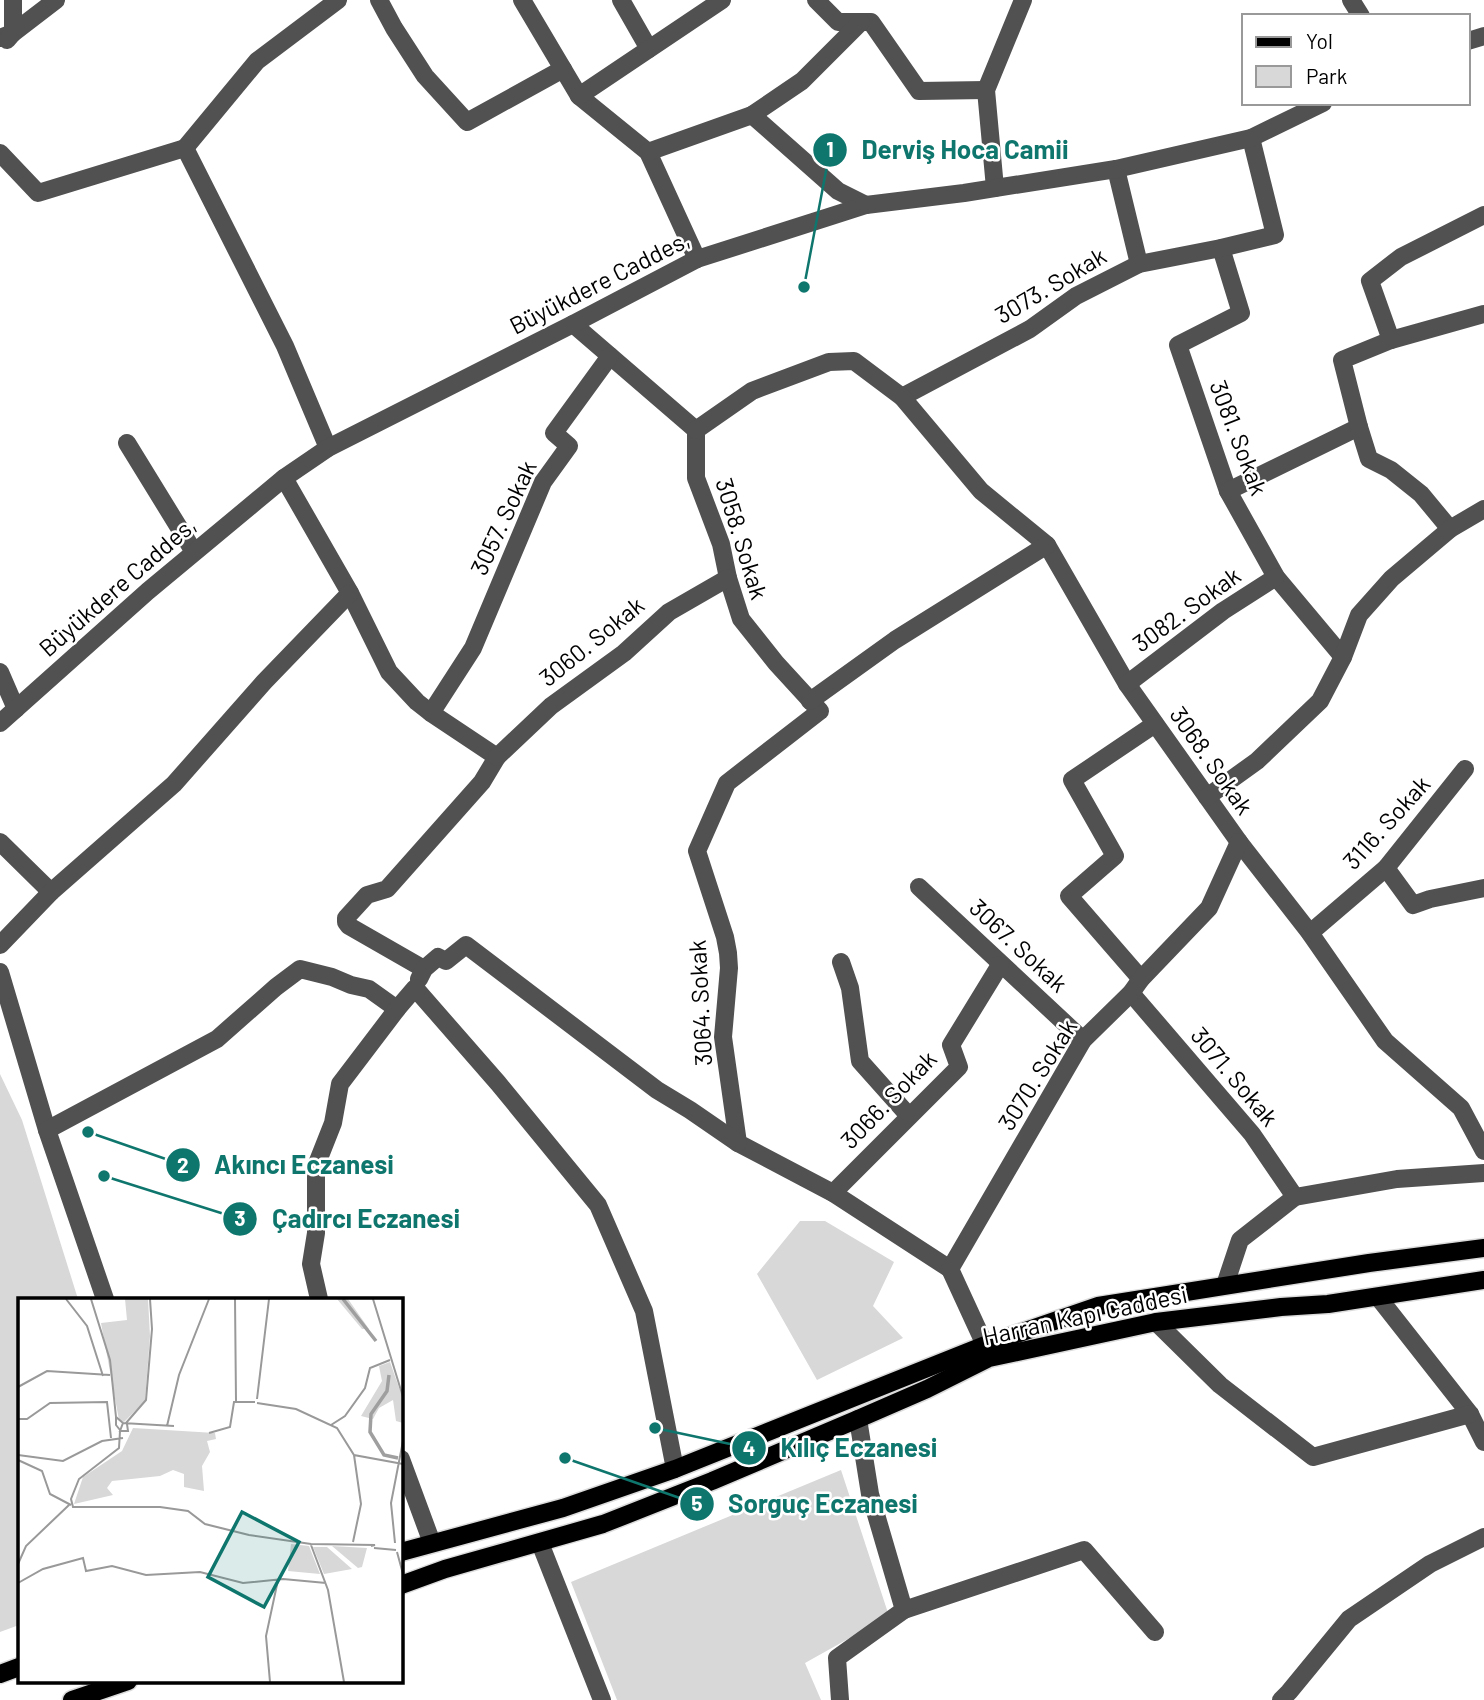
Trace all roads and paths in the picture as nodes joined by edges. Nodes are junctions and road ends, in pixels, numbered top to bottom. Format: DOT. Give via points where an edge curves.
graph roads {
  1 [pos="13,0"];
  2 [pos="56,0"];
  3 [pos="338,0"];
  4 [pos="379,0"];
  5 [pos="522,0"];
  6 [pos="621,0"];
  7 [pos="722,0"];
  8 [pos="816,0"];
  9 [pos="1023,0"];
  10 [pos="861,22"];
  11 [pos="6,36"];
  12 [pos="0,48"];
  13 [pos="649,49"];
  14 [pos="564,69"];
  15 [pos="986,90"];
  16 [pos="579,96"];
  17 [pos="1319,105"];
  18 [pos="752,115"];
  19 [pos="1251,138"];
  20 [pos="185,149"];
  21 [pos="648,152"];
  22 [pos="0,153"];
  23 [pos="1116,169"];
  24 [pos="995,188"];
  25 [pos="866,205"];
  26 [pos="1484,215"];
  27 [pos="1221,248"];
  28 [pos="696,259"];
  29 [pos="1139,264"];
  30 [pos="1484,314"];
  31 [pos="573,324"];
  32 [pos="1391,340"];
  33 [pos="610,356"];
  34 [pos="902,397"];
  35 [pos="1359,427"];
  36 [pos="696,430"];
  37 [pos="127,443"];
  38 [pos="328,448"];
  39 [pos="284,478"];
  40 [pos="1228,491"];
  41 [pos="1484,509"];
  42 [pos="1450,529"];
  43 [pos="1047,545"];
  44 [pos="194,552"];
  45 [pos="1276,577"];
  46 [pos="728,578"];
  47 [pos="349,593"];
  48 [pos="1343,657"];
  49 [pos="0,672"];
  50 [pos="1127,684"];
  51 [pos="815,706"];
  52 [pos="16,709"];
  53 [pos="431,713"];
  54 [pos="0,723"];
  55 [pos="1155,724"];
  56 [pos="497,757"];
  57 [pos="1465,769"];
  58 [pos="1207,797"];
  59 [pos="0,842"];
  60 [pos="1239,842"];
  61 [pos="1386,868"];
  62 [pos="919,887"];
  63 [pos="1484,888"];
  64 [pos="51,892"];
  65 [pos="1310,933"];
  66 [pos="0,946"];
  67 [pos="841,962"];
  68 [pos="1000,965"];
  69 [pos="424,969"];
  70 [pos="0,972"];
  71 [pos="1136,986"];
  72 [pos="415,988"];
  73 [pos="397,1009"];
  74 [pos="1083,1041"];
  75 [pos="909,1116"];
  76 [pos="47,1129"];
  77 [pos="738,1143"];
  78 [pos="1484,1151"];
  79 [pos="1484,1173"];
  80 [pos="833,1193"];
  81 [pos="1295,1197"];
  82 [pos="1484,1248"];
  83 [pos="950,1269"];
  84 [pos="1484,1280"];
  85 [pos="1225,1285"];
  86 [pos="1378,1297"];
  87 [pos="105,1298"];
  88 [pos="319,1298"];
  89 [pos="1156,1322"];
  90 [pos="987,1351"];
  91 [pos="1470,1414"];
  92 [pos="858,1419"];
  93 [pos="1484,1442"];
  94 [pos="402,1462"];
  95 [pos="675,1469"];
  96 [pos="1484,1537"];
  97 [pos="540,1543"];
  98 [pos="432,1544"];
  99 [pos="402,1552"];
  100 [pos="402,1585"];
  101 [pos="904,1610"];
  102 [pos="1155,1632"];
  103 [pos="18,1667"];
  104 [pos="0,1674"];
  105 [pos="125,1682"];
  106 [pos="72,1700"];
  107 [pos="602,1700"];
  108 [pos="840,1700"];
  109 [pos="1281,1700"];
  1 -- 11 [label="street"];
  2 -- 11 [label="street"];
  3 -- 20 [label="street" via="257,61"];
  4 -- 14 [label="street" via="425,76 467,122"];
  5 -- 14 [label="street"];
  6 -- 13 [label="street"];
  7 -- 13 [label="street"];
  8 -- 10 [label="street" via="838,22"];
  9 -- 15 [label="street"];
  10 -- 15 [label="street" via="871,22 919,91"];
  10 -- 18 [label="street" via="802,81"];
  11 -- 12 [label="street"];
  13 -- 16 [label="street"];
  14 -- 16 [label="street"];
  15 -- 24 [label="street"];
  16 -- 21 [label="street"];
  17 -- 19 [label="street, Büyükdere Caddes,"];
  18 -- 21 [label="street"];
  18 -- 25 [label="street" via="838,191"];
  19 -- 23 [label="street, Büyükdere Caddes,"];
  19 -- 27 [label="street, 3073. Sokak" via="1275,235"];
  20 -- 22 [label="street" via="38,192"];
  20 -- 38 [label="street" via="285,346"];
  21 -- 28 [label="street"];
  23 -- 24 [label="street, Büyükdere Caddes,"];
  23 -- 29 [label="street"];
  24 -- 25 [label="street, Büyükdere Caddes,"];
  25 -- 28 [label="street, Büyükdere Caddes,"];
  26 -- 32 [label="street" via="1401,257 1370,281"];
  27 -- 29 [label="street, 3073. Sokak"];
  27 -- 40 [label="street, 3081. Sokak" via="1241,313 1178,345"];
  28 -- 31 [label="street, Büyükdere Caddes,"];
  29 -- 34 [label="street, 3073. Sokak"];
  30 -- 32 [label="street"];
  31 -- 33 [label="street"];
  31 -- 38 [label="street, Büyükdere Caddes,"];
  32 -- 35 [label="street" via="1342,360"];
  33 -- 36 [label="street"];
  33 -- 53 [label="street, 3057. Sokak" via="554,433 569,446 543,482 473,648"];
  34 -- 36 [label="street, 3068. Sokak" via="854,361 829,362 752,391"];
  34 -- 43 [label="street, 3068. Sokak" via="981,491"];
  35 -- 40 [label="street"];
  35 -- 42 [label="street" via="1369,460 1391,470 1421,494"];
  36 -- 46 [label="street, 3058. Sokak" via="696,478 721,544"];
  37 -- 44 [label="street"];
  38 -- 39 [label="street, Büyükdere Caddes,"];
  39 -- 44 [label="street, Büyükdere Caddes,"];
  39 -- 47 [label="street"];
  40 -- 45 [label="street, 3081. Sokak"];
  41 -- 42 [label="street"];
  42 -- 48 [label="street" via="1392,578 1359,615"];
  43 -- 50 [label="street, 3068. Sokak"];
  43 -- 51 [label="street, 3064. Sokak" via="895,640"];
  44 -- 52 [label="street, Büyükdere Caddes,"];
  45 -- 48 [label="street, 3081. Sokak"];
  45 -- 50 [label="street, 3082. Sokak"];
  46 -- 51 [label="street, 3058. Sokak" via="741,620"];
  46 -- 56 [label="street, 3060. Sokak" via="669,612 625,653 551,706"];
  47 -- 53 [label="street" via="389,672"];
  47 -- 64 [label="street" via="174,784"];
  48 -- 58 [label="street" via="1320,701 1257,761"];
  49 -- 52 [label="street"];
  50 -- 55 [label="street, 3068. Sokak"];
  51 -- 77 [label="street, 3064. Sokak" via="727,783 697,852 728,953 723,1037"];
  52 -- 54 [label="street, Büyükdere Caddes,"];
  53 -- 56 [label="street"];
  55 -- 58 [label="street, 3068. Sokak"];
  55 -- 71 [label="street, 3071. Sokak" via="1072,780 1115,856 1069,896"];
  56 -- 69 [label="street, 3060. Sokak" via="482,782 387,889 367,895 346,918 349,926"];
  57 -- 61 [label="street, 3116. Sokak"];
  58 -- 60 [label="street, 3068. Sokak"];
  59 -- 64 [label="street"];
  60 -- 65 [label="street, 3068. Sokak"];
  60 -- 71 [label="street, 3070. Sokak" via="1209,908"];
  61 -- 63 [label="street" via="1413,905"];
  61 -- 65 [label="street, 3116. Sokak"];
  62 -- 68 [label="street, 3067. Sokak"];
  64 -- 66 [label="street"];
  65 -- 78 [label="street, 3068. Sokak" via="1385,1041 1461,1108"];
  67 -- 75 [label="street" via="860,1060"];
  68 -- 74 [label="street, 3067. Sokak"];
  68 -- 75 [label="street, 3066. Sokak" via="951,1045 959,1067"];
  69 -- 72 [label="street"];
  69 -- 77 [label="street" via="438,957 446,961 466,945 657,1090"];
  70 -- 76 [label="street"];
  71 -- 74 [label="street, 3070. Sokak"];
  71 -- 81 [label="street, 3071. Sokak" via="1252,1134"];
  72 -- 73 [label="street"];
  72 -- 95 [label="street" via="598,1205 644,1311"];
  73 -- 76 [label="street" via="369,989 300,969 218,1039"];
  73 -- 88 [label="street" via="340,1084 333,1123 316,1166 311,1264"];
  74 -- 83 [label="street, 3070. Sokak"];
  75 -- 80 [label="street, 3066. Sokak"];
  76 -- 87 [label="street"];
  77 -- 80 [label="street"];
  79 -- 81 [label="street" via="1397,1179"];
  80 -- 83 [label="street"];
  81 -- 85 [label="street" via="1240,1240"];
  82 -- 85 [label="main road, Harran Kapı Caddesi"];
  83 -- 90 [label="street"];
  84 -- 86 [label="main road, Harran Kapı Caddesi"];
  85 -- 90 [label="main road, Harran Kapı Caddesi" via="1098,1306"];
  86 -- 89 [label="main road, Harran Kapı Caddesi"];
  86 -- 91 [label="street"];
  89 -- 90 [label="main road, Harran Kapı Caddesi"];
  89 -- 91 [label="street" via="1220,1385 1313,1457"];
  90 -- 92 [label="main road, Harran Kapı Caddesi"];
  90 -- 95 [label="main road, Harran Kapı Caddesi"];
  91 -- 93 [label="street"];
  92 -- 97 [label="main road, Harran Kapı Caddesi" via="603,1524"];
  92 -- 101 [label="street" via="870,1494"];
  94 -- 98 [label="street"];
  95 -- 98 [label="main road, Harran Kapı Caddesi" via="563,1508"];
  96 -- 109 [label="street" via="1430,1564 1349,1619"];
  97 -- 100 [label="main road, Harran Kapı Caddesi"];
  97 -- 107 [label="street"];
  98 -- 99 [label="main road, Harran Kapı Caddesi"];
  101 -- 102 [label="street" via="1084,1550"];
  101 -- 108 [label="street" via="836,1658"];
  103 -- 104 [label="main road"];
  105 -- 106 [label="main road"];
}
